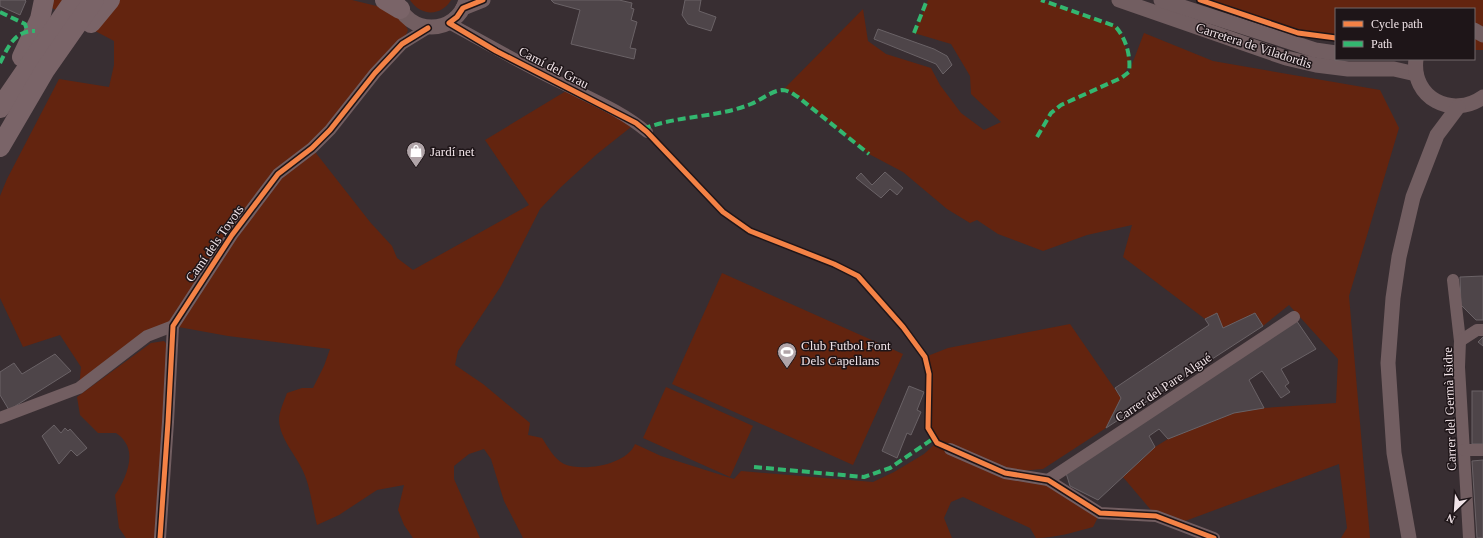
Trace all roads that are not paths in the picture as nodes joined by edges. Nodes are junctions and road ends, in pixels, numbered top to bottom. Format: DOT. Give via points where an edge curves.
graph roads {
  1 [pos="44,0"];
  2 [pos="74,0"];
  3 [pos="94,0"];
  4 [pos="110,0"];
  5 [pos="483,0"];
  6 [pos="1119,0"];
  7 [pos="1161,0"];
  8 [pos="394,3"];
  9 [pos="465,4"];
  10 [pos="449,23"];
  11 [pos="428,28"];
  12 [pos="1475,29"];
  13 [pos="1483,35"];
  14 [pos="1335,53"];
  15 [pos="1416,66"];
  16 [pos="45,70"];
  17 [pos="1483,97"];
  18 [pos="1432,98"];
  19 [pos="1458,107"];
  20 [pos="0,108"];
  21 [pos="648,132"];
  22 [pos="1437,135"];
  23 [pos="0,147"];
  24 [pos="1453,280"];
  25 [pos="1294,317"];
  26 [pos="173,326"];
  27 [pos="1483,330"];
  28 [pos="1460,341"];
  29 [pos="0,418"];
  30 [pos="950,449"];
  31 [pos="1464,450"];
  32 [pos="1483,450"];
  33 [pos="1048,480"];
  34 [pos="160,538"];
  35 [pos="1214,538"];
  36 [pos="1409,538"];
  37 [pos="1469,538"];
  1 -- 20 [label="highway" via="40,19 9,83"];
  2 -- 20 [label="highway"];
  3 -- 16 [label="highway"];
  4 -- 16 [label="highway" via="75,42"];
  5 -- 9 [label="street"];
  6 -- 15 [label="street, Carretera de Viladordis" via="1286,58 1316,65 1348,69 1394,69"];
  7 -- 14 [label="street, Carretera de Viladordis" via="1315,50"];
  8 -- 11 [label="street" via="412,22"];
  9 -- 10 [label="street" via="458,16"];
  10 -- 11 [label="street"];
  10 -- 21 [label="street, Camí del Grau" via="496,51 613,109"];
  11 -- 26 [label="street, Camí dels Tovots" via="402,44 375,73 330,130 312,148 278,174 232,235"];
  12 -- 13 [label="street"];
  15 -- 18 [label="street" via="1422,88"];
  16 -- 23 [label="highway"];
  17 -- 19 [label="street" via="1469,105"];
  18 -- 19 [label="street" via="1442,104"];
  18 -- 22 [label="street" via="1438,123"];
  19 -- 22 [label="street"];
  22 -- 36 [label="street" via="1413,197 1399,257 1388,363 1394,453"];
  24 -- 28 [label="street, Carrer del Germà Isidre"];
  25 -- 33 [label="street, Carrer del Pare Algué"];
  26 -- 29 [label="street" via="147,336 80,388"];
  26 -- 34 [label="street, Camí dels Tovots"];
  27 -- 28 [label="street" via="1477,330"];
  28 -- 31 [label="street, Carrer del Germà Isidre"];
  30 -- 33 [label="street" via="1006,473"];
  31 -- 32 [label="street"];
  31 -- 37 [label="street, Carrer del Germà Isidre"];
  33 -- 35 [label="street" via="1100,514 1156,516"];
}
